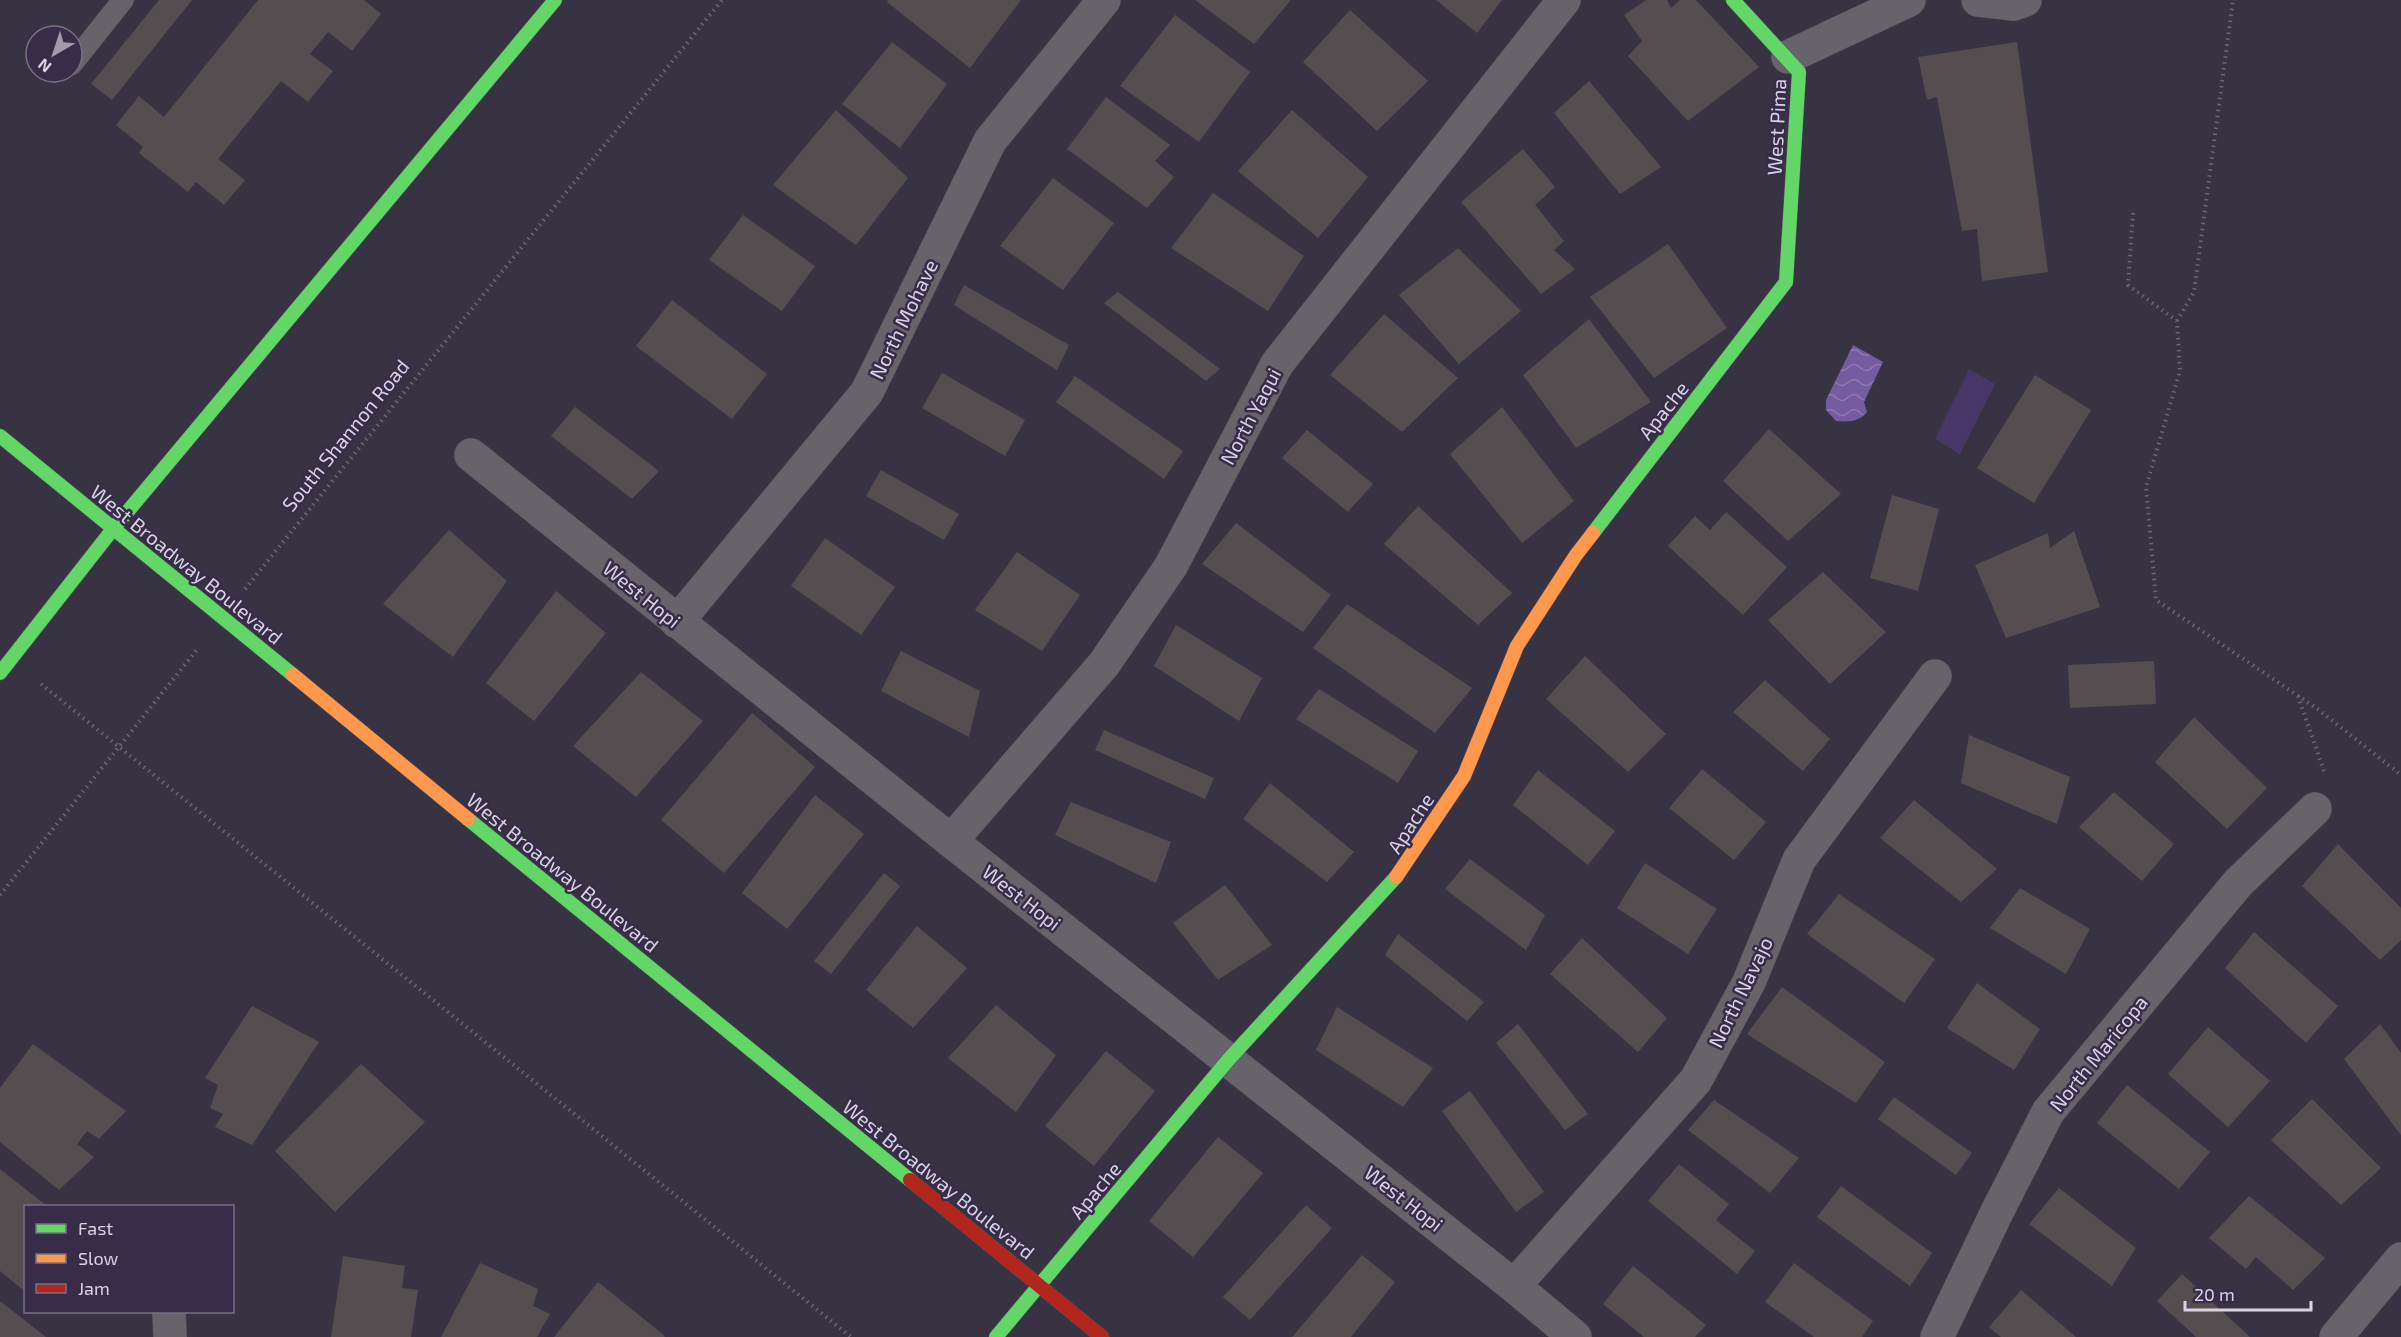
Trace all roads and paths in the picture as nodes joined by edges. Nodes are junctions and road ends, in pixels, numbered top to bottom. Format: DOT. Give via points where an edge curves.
graph roads {
  1 [pos="123,0"];
  2 [pos="555,0"];
  3 [pos="722,0"];
  4 [pos="1104,0"];
  5 [pos="1564,0"];
  6 [pos="1733,0"];
  7 [pos="1909,0"];
  8 [pos="1978,0"];
  9 [pos="2025,0"];
  10 [pos="2233,0"];
  11 [pos="84,49"];
  12 [pos="1788,57"];
  13 [pos="2133,213"];
  14 [pos="1786,282"];
  15 [pos="2177,321"];
  16 [pos="0,436"];
  17 [pos="471,455"];
  18 [pos="113,529"];
  19 [pos="222,618"];
  20 [pos="677,622"];
  21 [pos="11,659"];
  22 [pos="0,673"];
  23 [pos="1935,676"];
  24 [pos="2297,696"];
  25 [pos="120,746"];
  26 [pos="2401,775"];
  27 [pos="2321,795"];
  28 [pos="951,841"];
  29 [pos="0,895"];
  30 [pos="1229,1059"];
  31 [pos="2401,1259"];
  32 [pos="1514,1286"];
  33 [pos="1040,1287"];
  34 [pos="169,1313"];
  35 [pos="170,1337"];
  36 [pos="851,1337"];
  37 [pos="996,1337"];
  38 [pos="1102,1337"];
  39 [pos="1575,1337"];
  40 [pos="1937,1337"];
  41 [pos="2336,1337"];
  1 -- 11 [label="lane"];
  2 -- 18 [label="street"];
  3 -- 19 [label="path, South Shannon Road"];
  4 -- 20 [label="street, North Mohave" via="990,141 867,392"];
  5 -- 28 [label="street, North Yaqui" via="1277,364 1171,566 1104,664"];
  6 -- 12 [label="street, West Pima"];
  7 -- 12 [label="street"];
  8 -- 9 [label="street" via="2014,4"];
  10 -- 15 [label="path" via="2194,292"];
  12 -- 14 [label="street, West Pima" via="1799,72"];
  13 -- 15 [label="path" via="2128,285"];
  14 -- 30 [label="street, Apache" via="1576,555 1540,610 1517,646 1464,776 1401,872"];
  15 -- 24 [label="path" via="2180,371 2146,487 2156,600"];
  16 -- 18 [label="street, West Broadway Boulevard"];
  17 -- 20 [label="street, West Hopi"];
  18 -- 19 [label="street, West Broadway Boulevard"];
  18 -- 21 [label="street"];
  19 -- 25 [label="path, South Shannon Road"];
  19 -- 33 [label="street, West Broadway Boulevard"];
  20 -- 28 [label="street, West Hopi"];
  21 -- 22 [label="street"];
  21 -- 25 [label="path"];
  23 -- 32 [label="street, North Navajo" via="1799,860 1749,982 1696,1080"];
  24 -- 26 [label="path"];
  24 -- 27 [label="path"];
  25 -- 29 [label="path, South Shannon Road"];
  25 -- 36 [label="path"];
  27 -- 40 [label="street, North Maricopa" via="2238,883 2048,1112"];
  28 -- 30 [label="street, West Hopi"];
  30 -- 32 [label="street, West Hopi"];
  30 -- 33 [label="street, Apache"];
  31 -- 41 [label="street"];
  32 -- 39 [label="street, West Hopi"];
  33 -- 37 [label="street, Apache"];
  33 -- 38 [label="street, West Broadway Boulevard"];
  34 -- 35 [label="street"];
}
